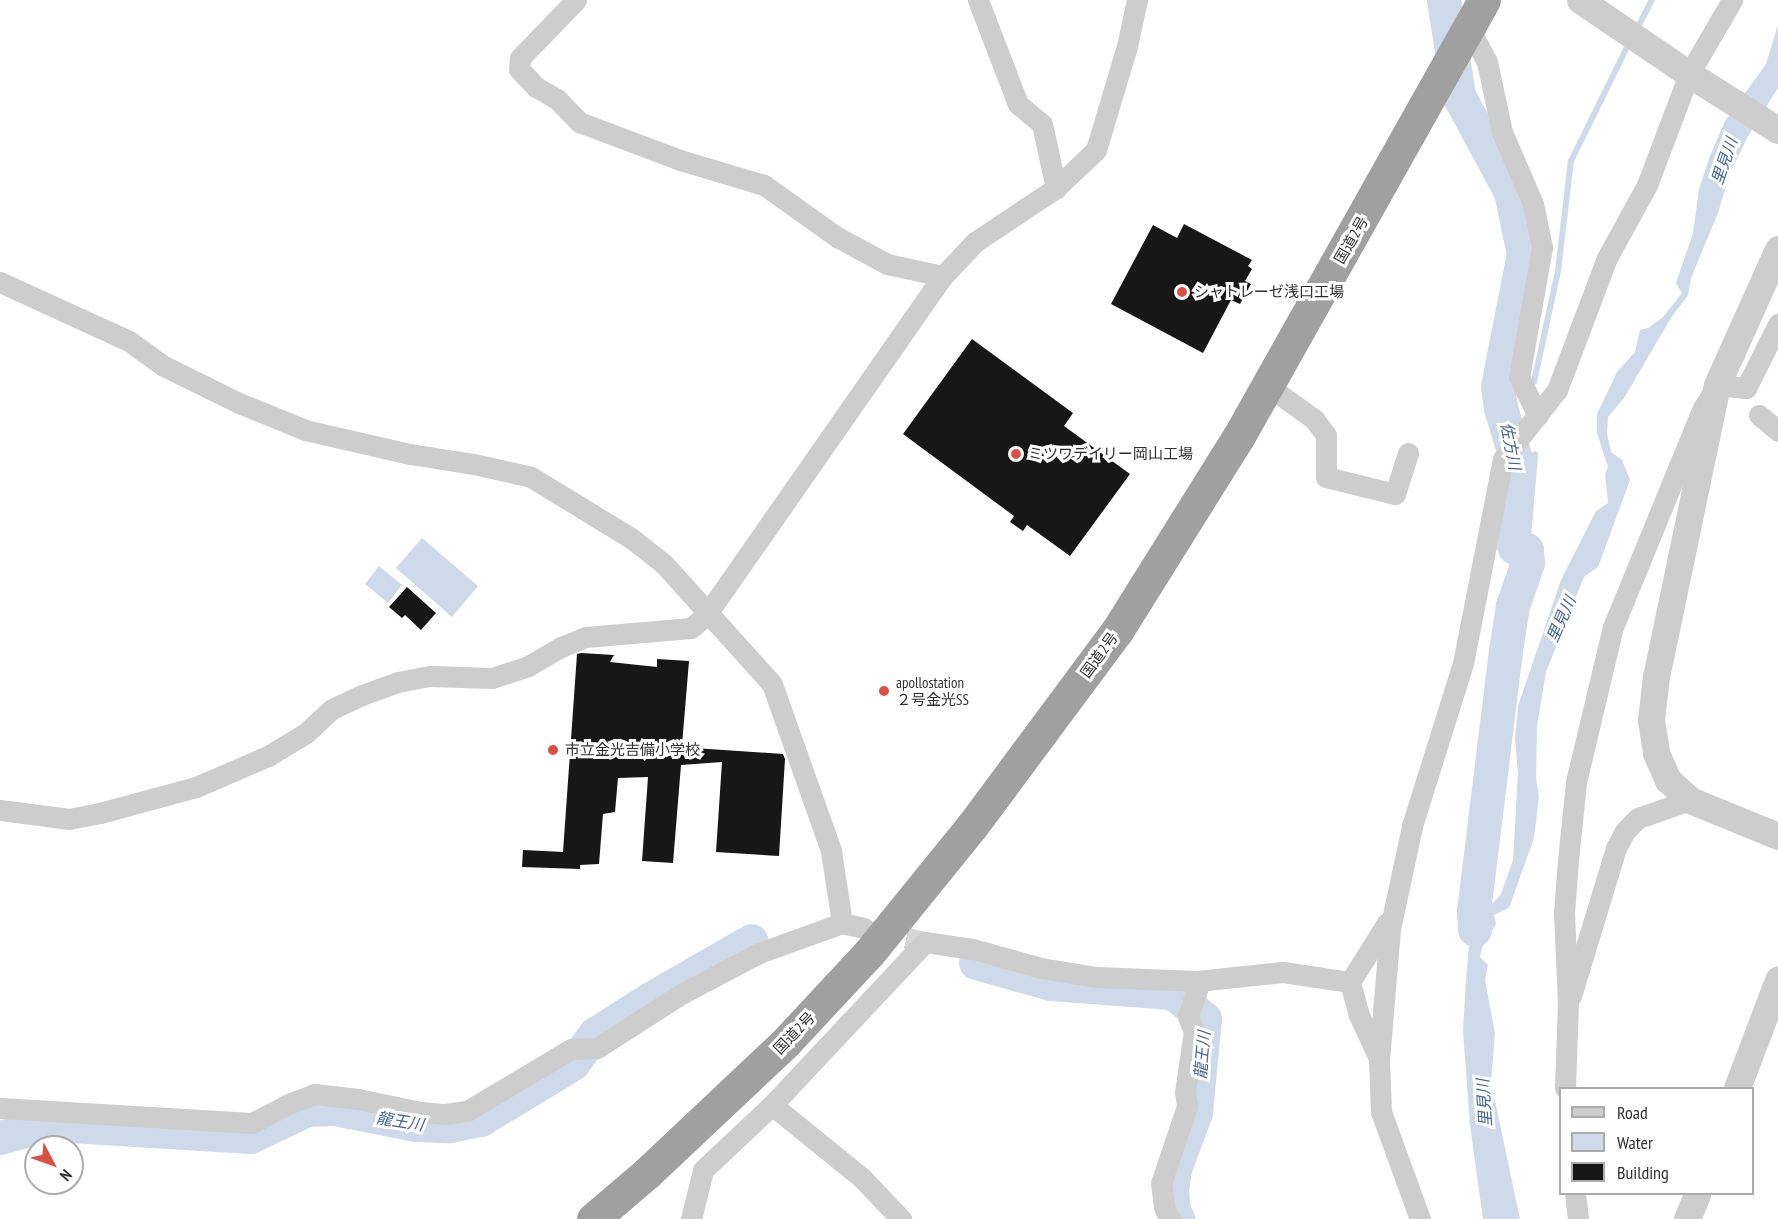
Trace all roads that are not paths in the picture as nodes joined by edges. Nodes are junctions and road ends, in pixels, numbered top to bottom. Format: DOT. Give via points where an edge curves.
graph roads {
  1 [pos="576,0"];
  2 [pos="978,0"];
  3 [pos="1137,0"];
  4 [pos="1580,0"];
  5 [pos="1732,0"];
  6 [pos="1473,22"];
  7 [pos="1700,81"];
  8 [pos="1778,130"];
  9 [pos="1056,188"];
  10 [pos="1778,249"];
  11 [pos="943,276"];
  12 [pos="0,282"];
  13 [pos="1778,324"];
  14 [pos="1717,385"];
  15 [pos="1268,386"];
  16 [pos="1759,415"];
  17 [pos="1531,424"];
  18 [pos="1778,431"];
  19 [pos="1408,453"];
  20 [pos="707,614"];
  21 [pos="1690,800"];
  22 [pos="0,810"];
  23 [pos="1778,836"];
  24 [pos="1392,914"];
  25 [pos="842,923"];
  26 [pos="864,928"];
  27 [pos="1778,980"];
  28 [pos="1350,982"];
  29 [pos="1199,988"];
  30 [pos="1568,1004"];
  31 [pos="1379,1060"];
  32 [pos="1565,1087"];
  33 [pos="1738,1087"];
  34 [pos="771,1105"];
  35 [pos="0,1108"];
  36 [pos="1575,1195"];
  37 [pos="1697,1195"];
  38 [pos="593,1219"];
  39 [pos="691,1219"];
  40 [pos="901,1219"];
  41 [pos="1170,1219"];
  42 [pos="1420,1219"];
  43 [pos="1578,1219"];
  44 [pos="1687,1219"];
  1 -- 11 [label="street" via="520,58 519,69 579,122 680,160 764,185 837,237 886,264"];
  2 -- 9 [label="street" via="1018,104 1042,124"];
  3 -- 9 [label="street" via="1095,150"];
  4 -- 7 [label="street"];
  5 -- 7 [label="street"];
  6 -- 15 [label="highway, 国道2号"];
  6 -- 17 [label="street" via="1487,62 1502,132 1533,204 1542,247 1519,377"];
  7 -- 8 [label="street"];
  7 -- 17 [label="street" via="1607,258 1557,390"];
  9 -- 11 [label="street" via="975,242"];
  10 -- 14 [label="street"];
  11 -- 20 [label="street"];
  12 -- 20 [label="street" via="129,341 171,370 305,430 531,477 631,538 664,564"];
  13 -- 14 [label="street" via="1746,388"];
  14 -- 21 [label="street" via="1656,676 1651,720 1656,753 1668,780"];
  14 -- 30 [label="street" via="1685,446 1613,627 1589,724 1576,782 1568,860 1564,925"];
  15 -- 19 [label="street" via="1314,419 1326,435 1326,477 1395,494"];
  15 -- 38 [label="highway, 国道2号" via="1117,631 972,826 868,953 786,1043"];
  16 -- 18 [label="street"];
  17 -- 24 [label="street" via="1503,459 1462,663 1412,826"];
  20 -- 22 [label="street" via="691,628 586,637 509,674 483,678 430,676 380,688 332,709 306,733 268,756 186,790 69,819"];
  20 -- 25 [label="street" via="772,684 831,851"];
  21 -- 23 [label="street"];
  21 -- 30 [label="street" via="1638,818 1625,831 1616,848"];
  24 -- 28 [label="street"];
  24 -- 31 [label="street"];
  25 -- 26 [label="street"];
  25 -- 35 [label="street" via="759,953 681,994 597,1048 571,1049 467,1111 421,1112 314,1094 252,1123"];
  27 -- 33 [label="street"];
  28 -- 29 [label="street" via="1283,972"];
  28 -- 31 [label="street" via="1359,1015"];
  29 -- 34 [label="street" via="1041,968 974,949 925,942"];
  29 -- 41 [label="street" via="1188,1016 1194,1032 1186,1082 1187,1106 1161,1183"];
  30 -- 32 [label="street"];
  31 -- 42 [label="street" via="1381,1112"];
  34 -- 39 [label="street" via="703,1170"];
  34 -- 40 [label="street" via="861,1178"];
  36 -- 43 [label="street"];
  37 -- 44 [label="street"];
}
